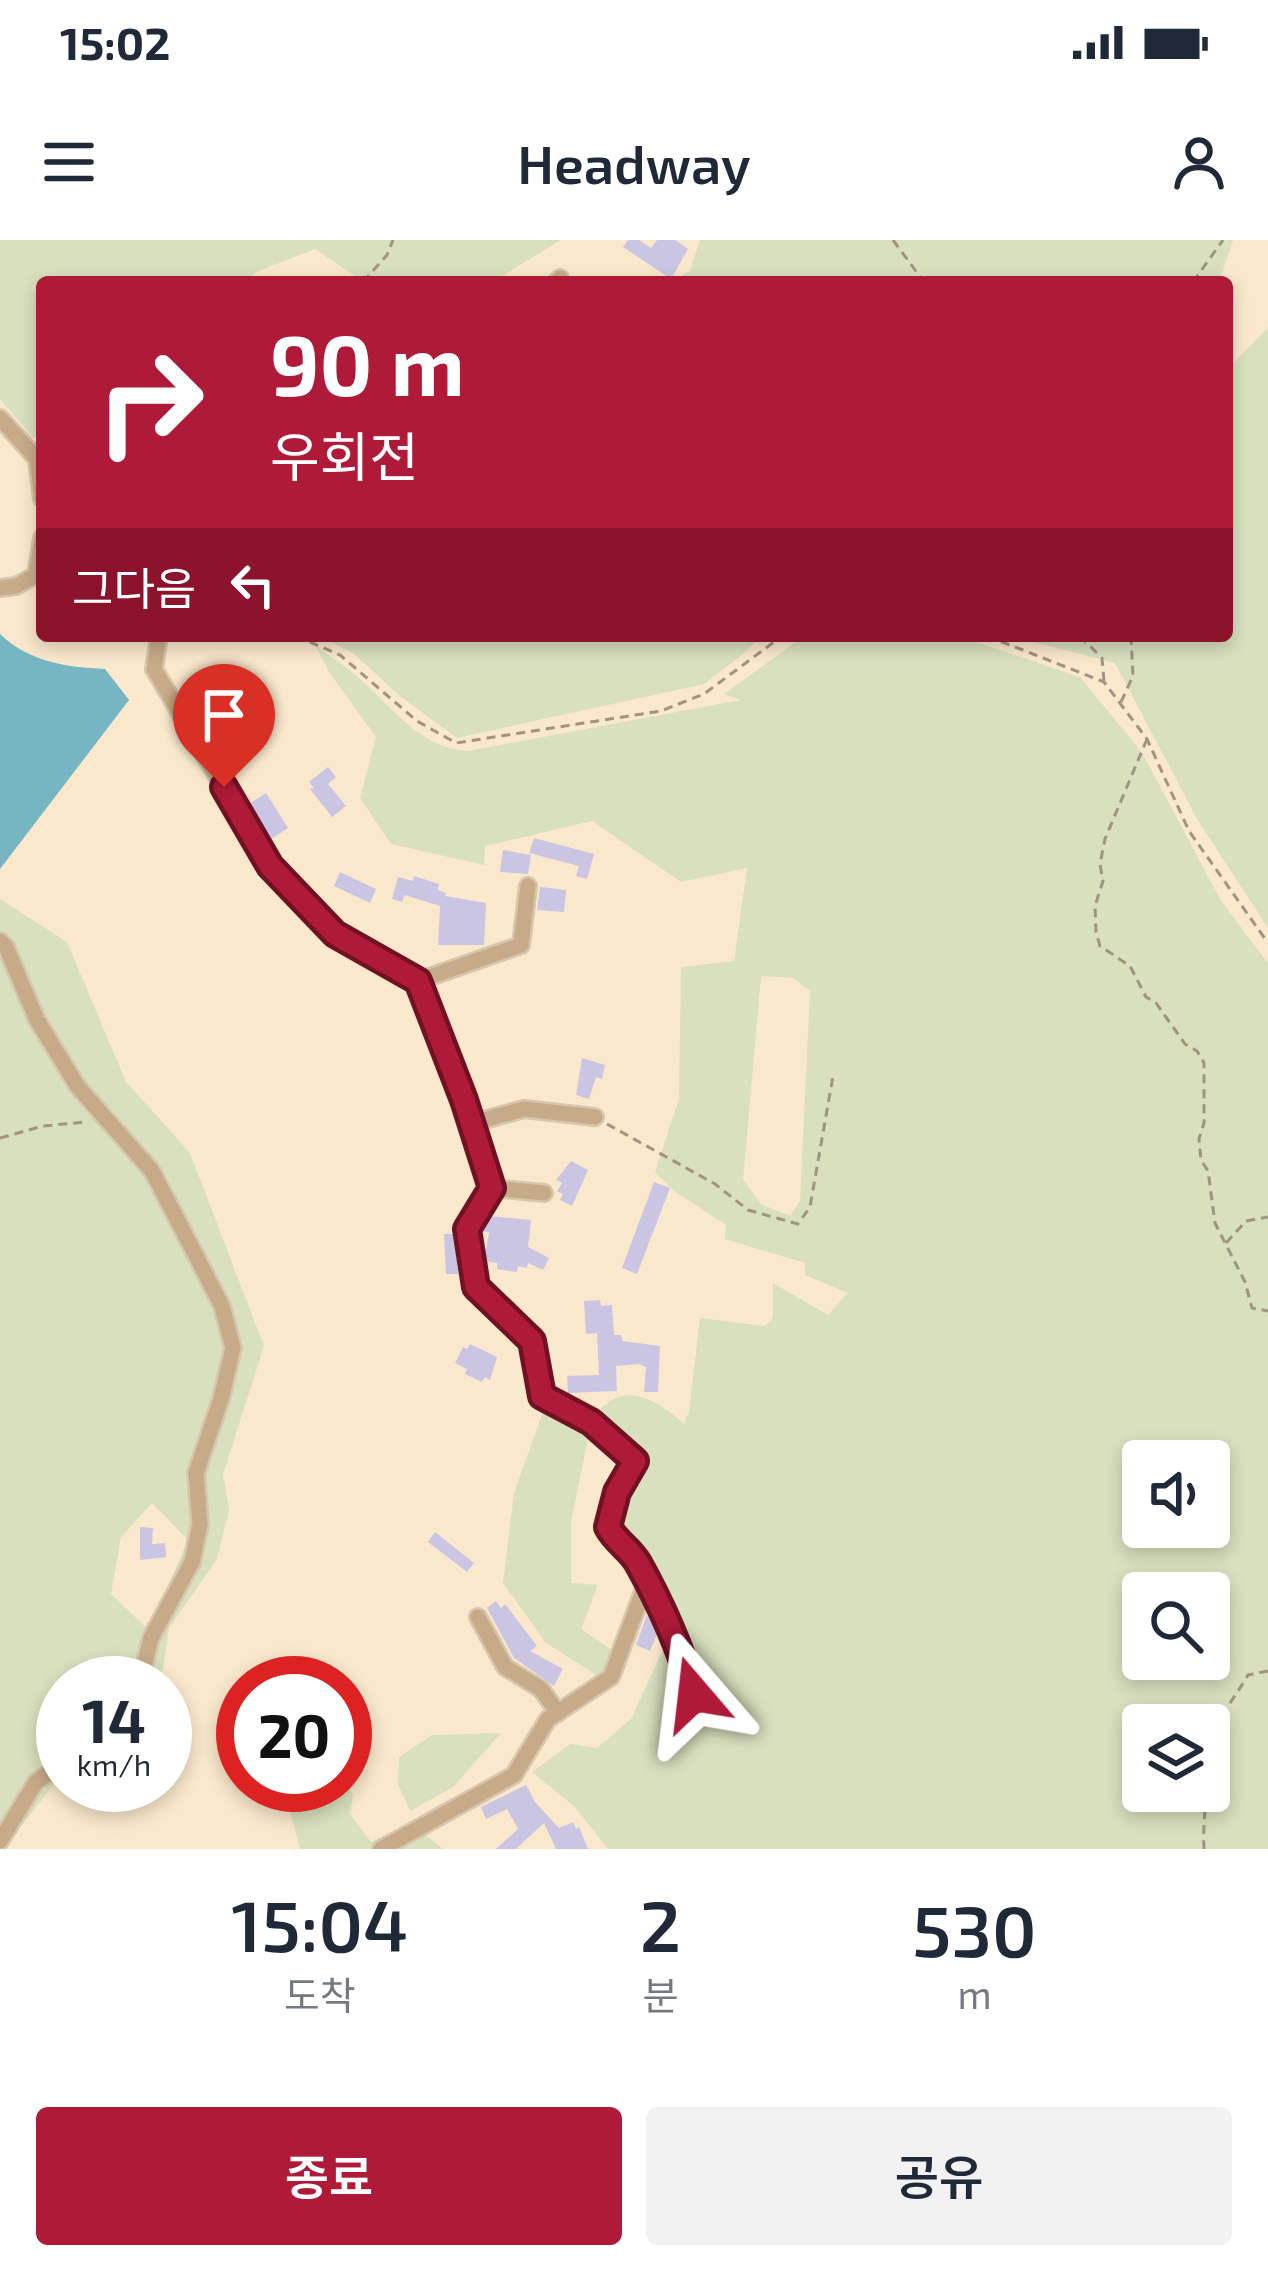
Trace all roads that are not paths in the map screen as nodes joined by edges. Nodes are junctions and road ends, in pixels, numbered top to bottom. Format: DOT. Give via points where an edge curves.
graph roads {
  1 [pos="0,418"];
  2 [pos="36,455"];
  3 [pos="36,577"];
  4 [pos="0,588"];
  5 [pos="158,642"];
  6 [pos="528,886"];
  7 [pos="0,941"];
  8 [pos="418,981"];
  9 [pos="595,1117"];
  10 [pos="473,1124"];
  11 [pos="492,1188"];
  12 [pos="544,1193"];
  13 [pos="647,1581"];
  14 [pos="478,1617"];
  15 [pos="147,1656"];
  16 [pos="694,1694"];
  17 [pos="557,1713"];
  18 [pos="36,1782"];
  19 [pos="0,1841"];
  20 [pos="381,1849"];
  1 -- 2 [label="street"];
  3 -- 4 [label="street"];
  5 -- 8 [label="street" via="154,669 270,866 335,934"];
  6 -- 8 [label="street" via="520,945"];
  7 -- 15 [label="street" via="78,1087 152,1171 222,1306 233,1348 196,1473 200,1525 192,1562"];
  8 -- 10 [label="street"];
  9 -- 10 [label="street" via="524,1108"];
  10 -- 11 [label="street"];
  11 -- 12 [label="street"];
  11 -- 13 [label="street" via="467,1229 476,1287 532,1341 542,1396 591,1422 635,1461 608,1527"];
  13 -- 16 [label="lane" via="676,1634"];
  13 -- 17 [label="street" via="611,1677"];
  14 -- 17 [label="street" via="505,1667 541,1690"];
  17 -- 20 [label="street" via="514,1775"];
  18 -- 19 [label="street"];
}
